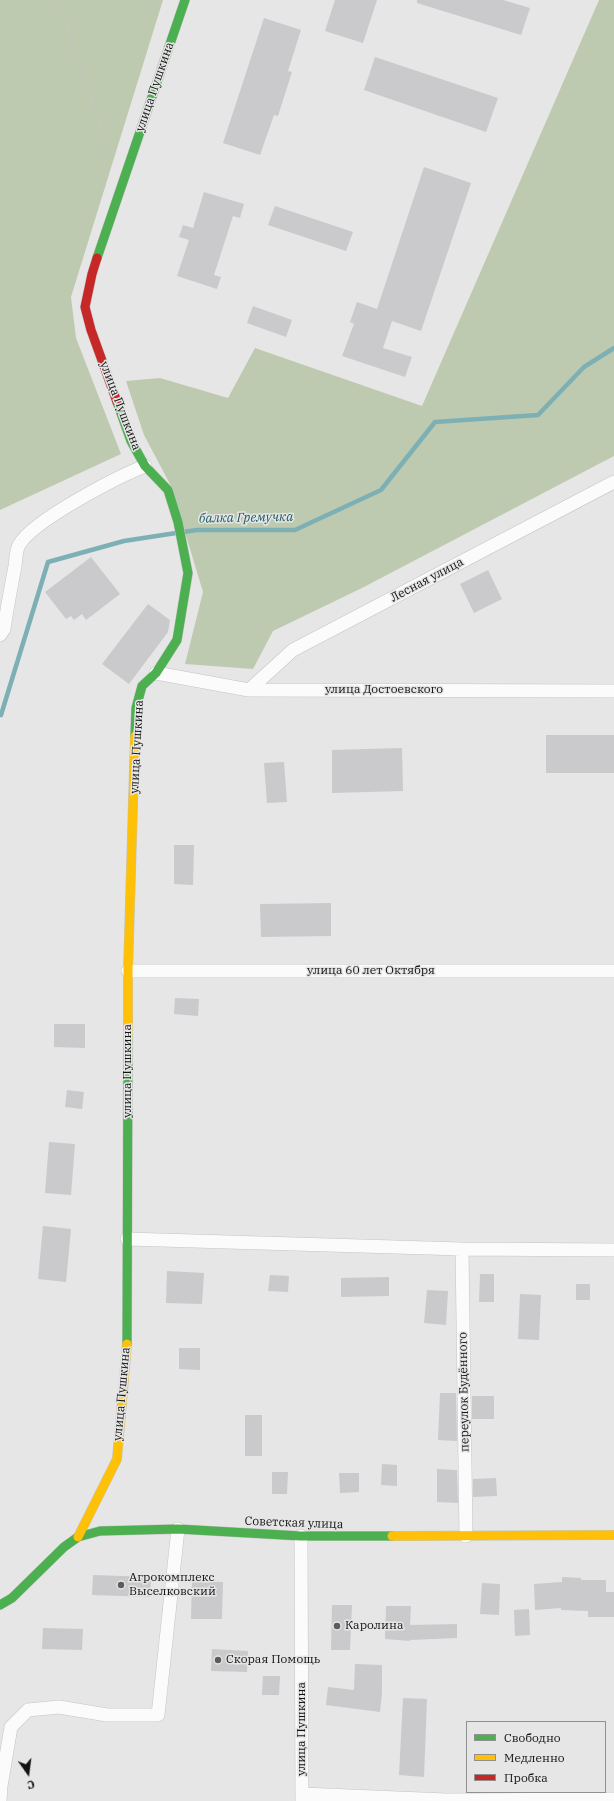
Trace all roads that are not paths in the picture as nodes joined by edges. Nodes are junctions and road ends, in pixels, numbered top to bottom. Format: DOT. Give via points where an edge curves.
graph roads {
  1 [pos="185,0"];
  2 [pos="145,466"];
  3 [pos="614,482"];
  4 [pos="0,635"];
  5 [pos="156,673"];
  6 [pos="249,690"];
  7 [pos="614,691"];
  8 [pos="128,971"];
  9 [pos="614,971"];
  10 [pos="127,1239"];
  11 [pos="462,1248"];
  12 [pos="614,1250"];
  13 [pos="178,1529"];
  14 [pos="614,1535"];
  15 [pos="300,1536"];
  16 [pos="466,1536"];
  17 [pos="78,1538"];
  18 [pos="0,1605"];
  19 [pos="302,1798"];
  20 [pos="614,1799"];
  21 [pos="0,1801"];
  1 -- 2 [label="street, улица Пушкина" via="92,274 86,307 91,330 131,440"];
  2 -- 4 [label="street" via="86,496 27,534 18,546 4,629"];
  2 -- 5 [label="street, улица Пушкина" via="168,490 178,522 188,573 177,640"];
  3 -- 6 [label="street, Лесная улица" via="293,650"];
  5 -- 6 [label="street, улица Достоевского"];
  5 -- 8 [label="street, улица Пушкина" via="142,686 136,708"];
  6 -- 7 [label="street, улица Достоевского"];
  8 -- 9 [label="street, улица 60 лет Октября"];
  8 -- 10 [label="street, улица Пушкина"];
  10 -- 11 [label="street"];
  10 -- 17 [label="street, улица Пушкина" via="127,1342 117,1459"];
  11 -- 12 [label="street"];
  11 -- 16 [label="street, переулок Будённого"];
  13 -- 15 [label="street, Советская улица"];
  13 -- 17 [label="street, Советская улица" via="100,1532"];
  13 -- 21 [label="street" via="158,1715 107,1715 59,1707 28,1710 11,1727"];
  14 -- 16 [label="street, Советская улица"];
  15 -- 16 [label="street, Советская улица"];
  15 -- 19 [label="street, улица Пушкина"];
  17 -- 18 [label="street, Советская улица" via="64,1547 12,1598"];
  19 -- 20 [label="street"];
}
